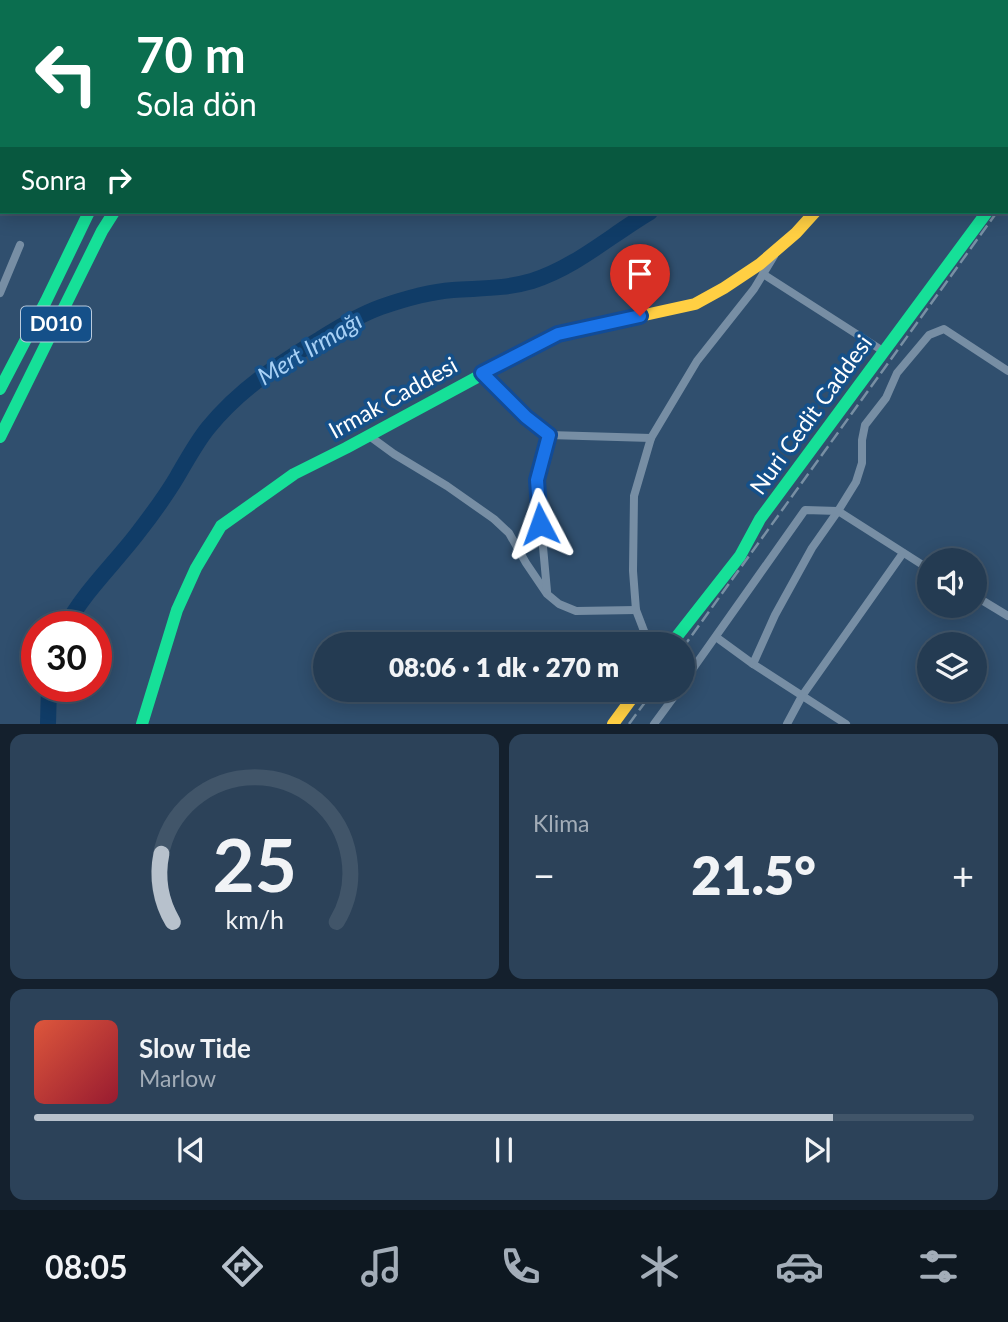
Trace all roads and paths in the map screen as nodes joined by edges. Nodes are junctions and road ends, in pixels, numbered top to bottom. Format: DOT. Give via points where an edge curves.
graph roads {
  1 [pos="88,214"];
  2 [pos="113,214"];
  3 [pos="813,214"];
  4 [pos="986,214"];
  5 [pos="20,245"];
  6 [pos="779,247"];
  7 [pos="763,274"];
  8 [pos="0,293"];
  9 [pos="883,351"];
  10 [pos="1008,371"];
  11 [pos="482,373"];
  12 [pos="0,388"];
  13 [pos="3,431"];
  14 [pos="368,435"];
  15 [pos="549,435"];
  16 [pos="651,438"];
  17 [pos="0,444"];
  18 [pos="838,512"];
  19 [pos="903,553"];
  20 [pos="917,562"];
  21 [pos="547,594"];
  22 [pos="987,603"];
  23 [pos="636,610"];
  24 [pos="1008,616"];
  25 [pos="644,632"];
  26 [pos="680,632"];
  27 [pos="716,637"];
  28 [pos="752,664"];
  29 [pos="695,666"];
  30 [pos="802,696"];
  31 [pos="629,702"];
  32 [pos="669,702"];
  33 [pos="142,723"];
  34 [pos="613,723"];
  35 [pos="654,723"];
  36 [pos="787,723"];
  37 [pos="846,723"];
  1 -- 12 [label="main road, D010"];
  2 -- 13 [label="main road, D010"];
  3 -- 6 [label="main road, Irmak Caddesi"];
  4 -- 9 [label="main road, Nuri Cedit Caddesi"];
  5 -- 8 [label="street"];
  6 -- 7 [label="street"];
  6 -- 11 [label="main road, Irmak Caddesi" via="695,304 558,334"];
  7 -- 9 [label="street"];
  7 -- 16 [label="street" via="697,361"];
  9 -- 26 [label="main road, Nuri Cedit Caddesi" via="760,519 740,556"];
  10 -- 18 [label="street" via="944,329 929,335 897,373 886,398 865,425 862,463"];
  11 -- 14 [label="main road, Irmak Caddesi"];
  11 -- 15 [label="street"];
  13 -- 17 [label="main road"];
  14 -- 21 [label="street" via="494,519 509,533"];
  14 -- 33 [label="main road, Irmak Caddesi" via="294,474 221,526 177,610"];
  15 -- 16 [label="street"];
  15 -- 21 [label="street" via="537,480"];
  16 -- 23 [label="street" via="634,496"];
  18 -- 19 [label="street"];
  18 -- 27 [label="street" via="805,510"];
  18 -- 28 [label="street" via="811,548"];
  19 -- 20 [label="street"];
  19 -- 30 [label="street"];
  21 -- 23 [label="street" via="576,611"];
  22 -- 24 [label="street"];
  23 -- 25 [label="street"];
  27 -- 28 [label="street"];
  27 -- 29 [label="street"];
  28 -- 30 [label="street"];
  30 -- 36 [label="street"];
  30 -- 37 [label="street"];
  31 -- 34 [label="main road"];
  32 -- 35 [label="street"];
}
